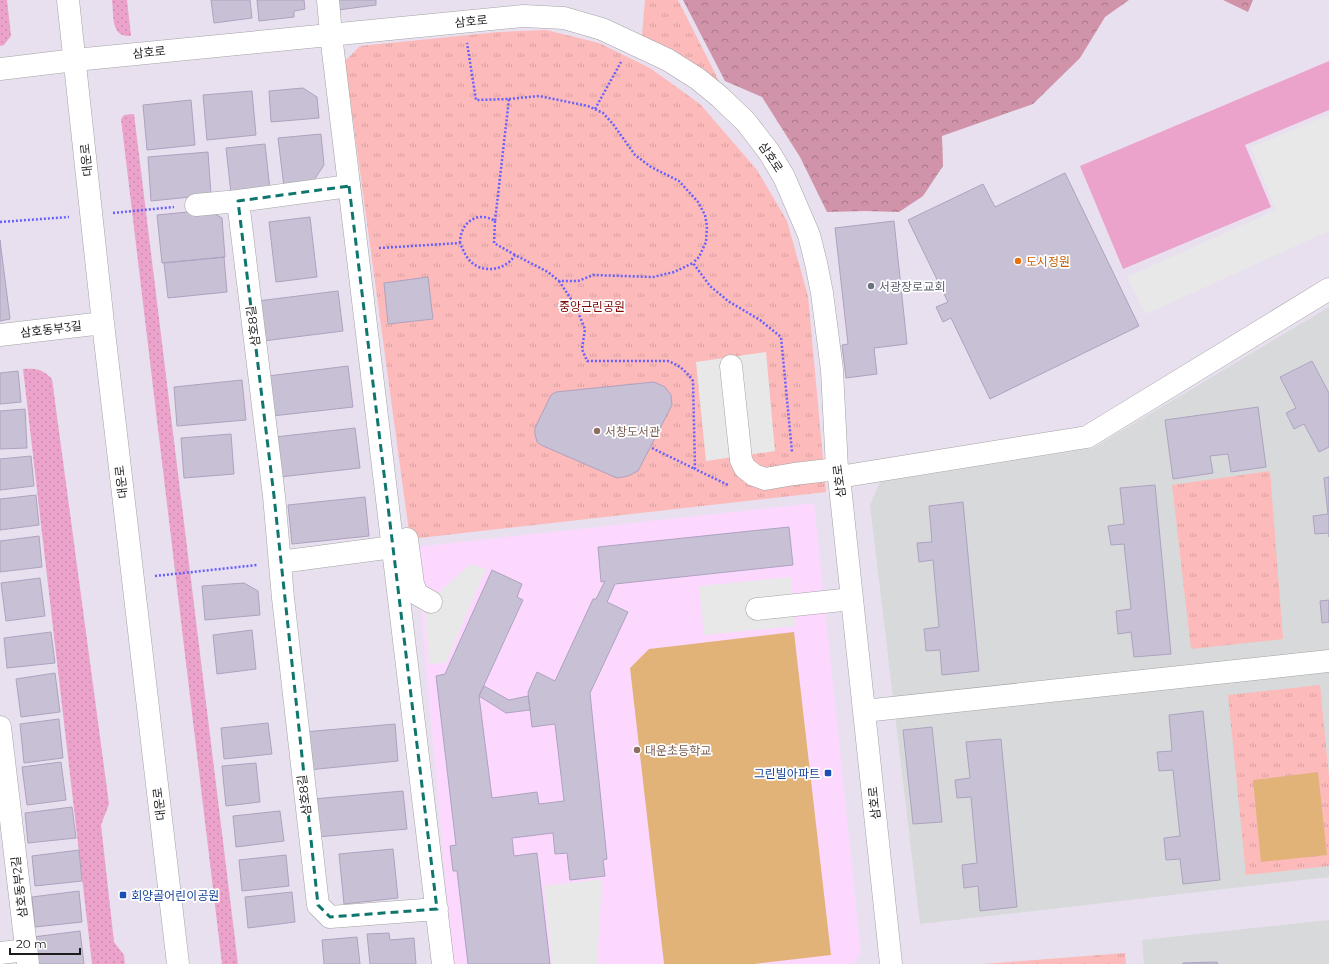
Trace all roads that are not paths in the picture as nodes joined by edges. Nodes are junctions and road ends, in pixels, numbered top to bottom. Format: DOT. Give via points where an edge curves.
graph roads {
  1 [pos="68,0"];
  2 [pos="328,0"];
  3 [pos="331,35"];
  4 [pos="75,60"];
  5 [pos="0,69"];
  6 [pos="349,186"];
  7 [pos="238,201"];
  8 [pos="196,205"];
  9 [pos="1329,289"];
  10 [pos="103,323"];
  11 [pos="0,335"];
  12 [pos="731,366"];
  13 [pos="838,473"];
  14 [pos="384,479"];
  15 [pos="393,547"];
  16 [pos="280,562"];
  17 [pos="852,599"];
  18 [pos="431,602"];
  19 [pos="757,609"];
  20 [pos="1329,661"];
  21 [pos="864,711"];
  22 [pos="0,727"];
  23 [pos="6,824"];
  24 [pos="437,909"];
  25 [pos="0,953"];
  26 [pos="27,957"];
  27 [pos="178,964"];
  28 [pos="443,964"];
  29 [pos="891,964"];
  1 -- 4 [label="street, 대운로"];
  2 -- 3 [label="street"];
  3 -- 4 [label="street, 삼호로"];
  3 -- 6 [label="street"];
  3 -- 13 [label="street, 삼호로" via="523,16 564,18 602,28 668,60 720,97 746,122 769,152 784,177 809,235 822,293 832,370"];
  4 -- 5 [label="street, 삼호로"];
  4 -- 10 [label="street, 대운로"];
  6 -- 7 [label="street"];
  6 -- 14 [label="street"];
  7 -- 8 [label="street"];
  7 -- 16 [label="street, 삼호8길"];
  9 -- 13 [label="street" via="1087,437"];
  10 -- 11 [label="street, 삼호동부3길"];
  10 -- 27 [label="street, 대운로"];
  12 -- 13 [label="street" via="741,460 745,468 765,479 794,474"];
  13 -- 17 [label="street, 삼호로"];
  14 -- 15 [label="street"];
  14 -- 18 [label="street" via="397,478 399,481 413,584 418,594"];
  15 -- 16 [label="street"];
  15 -- 24 [label="street"];
  16 -- 24 [label="street, 삼호8길" via="318,906 330,917"];
  17 -- 19 [label="street"];
  17 -- 21 [label="street, 삼호로"];
  20 -- 21 [label="street"];
  21 -- 29 [label="street, 삼호로"];
  22 -- 23 [label="street, 삼호동부2길"];
  23 -- 26 [label="street, 삼호동부2길"];
  24 -- 28 [label="street"];
  25 -- 26 [label="street, 삼호동부2길"];
}
